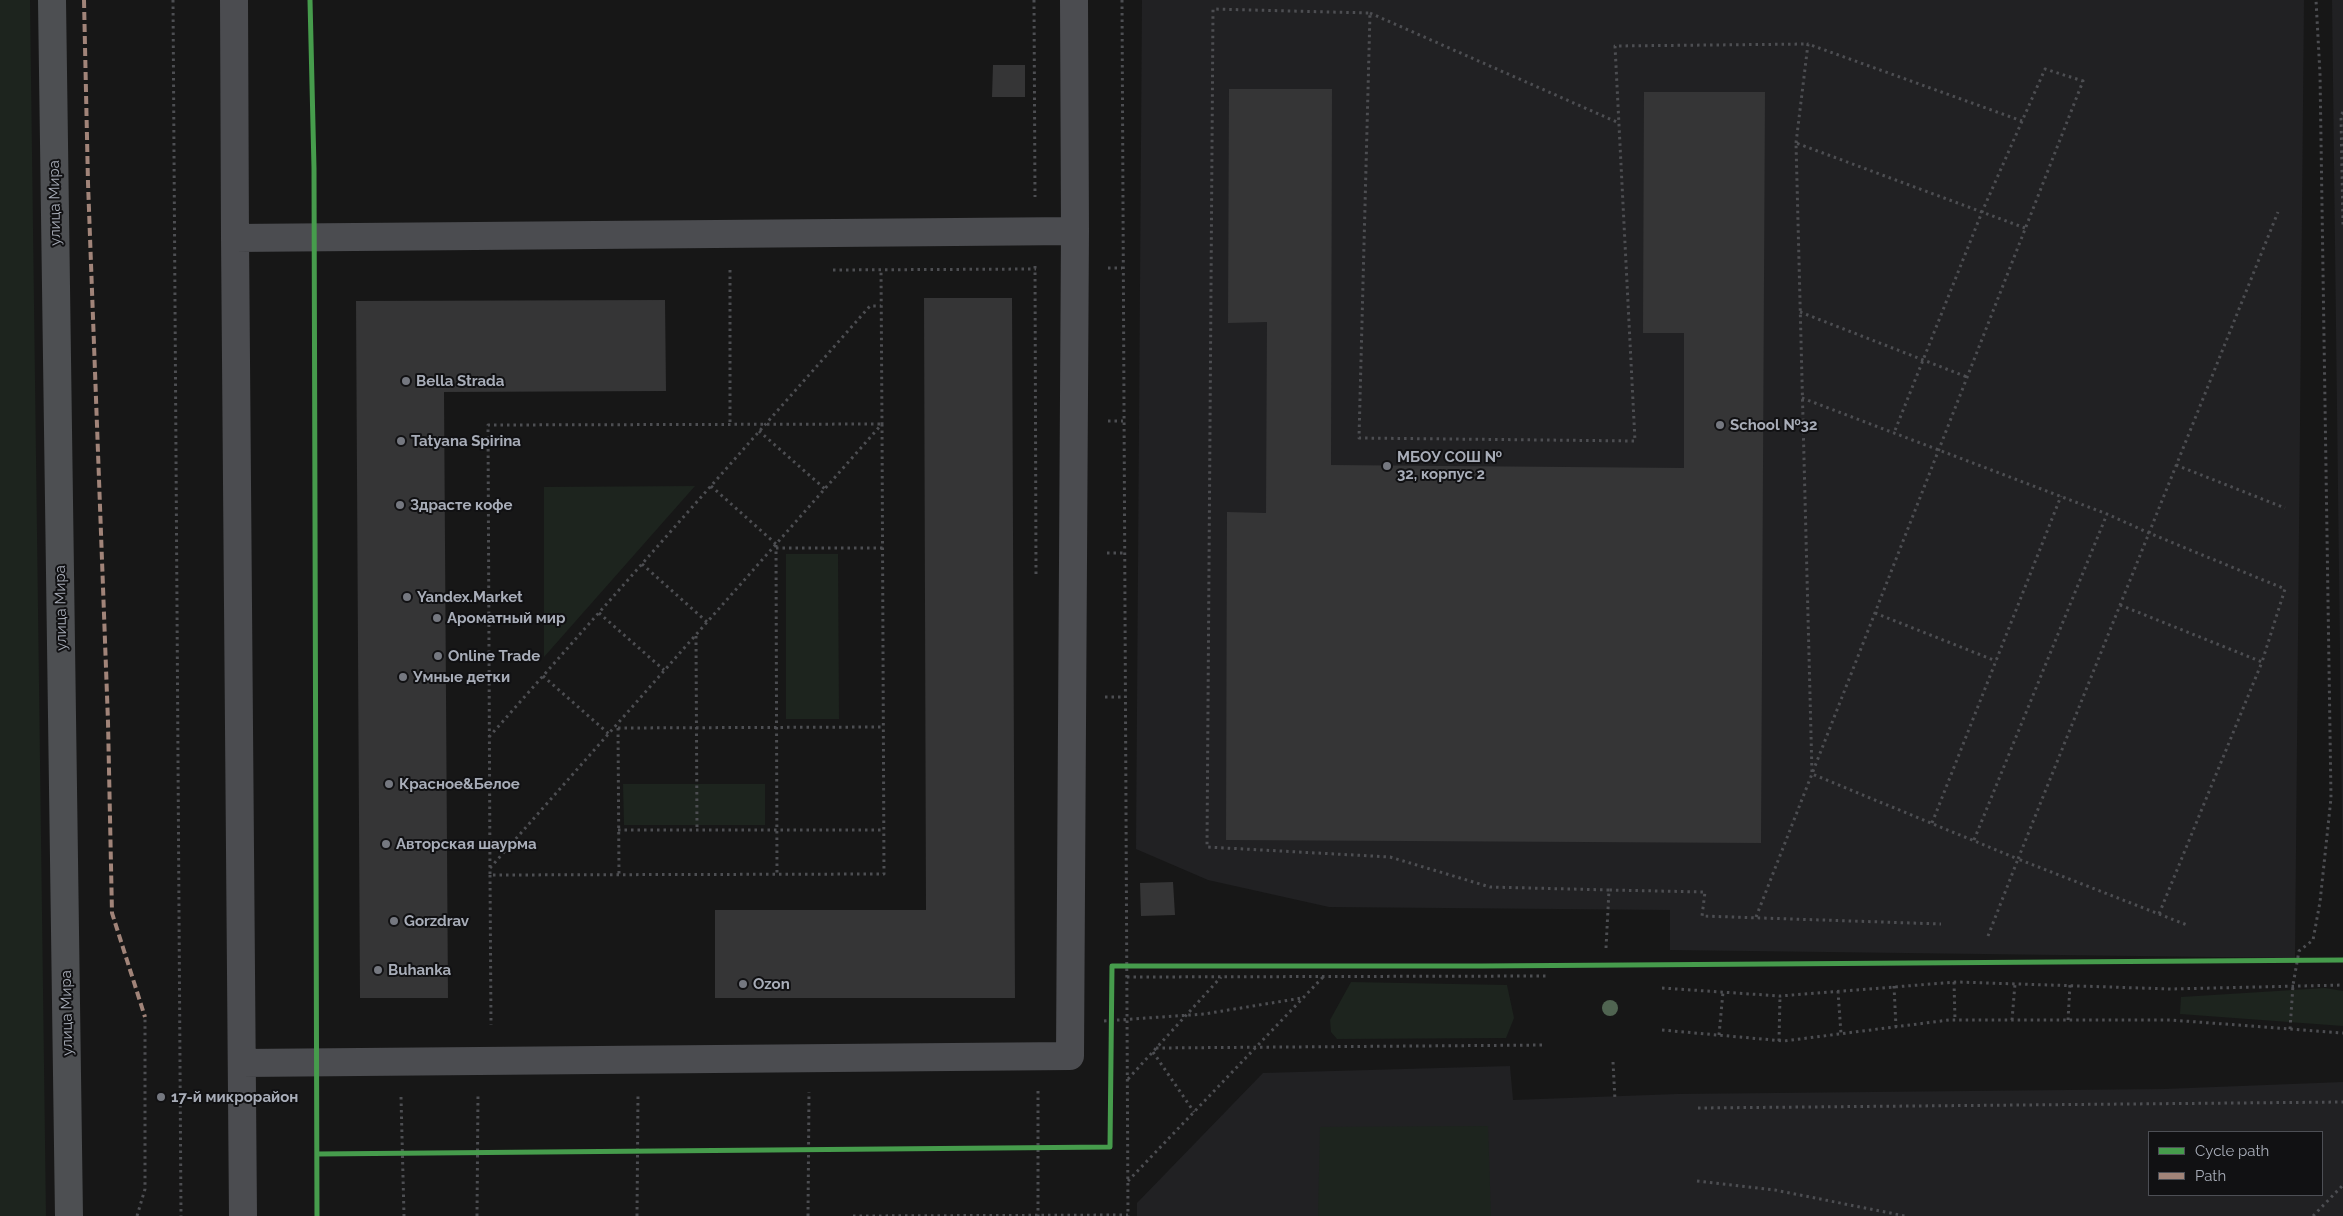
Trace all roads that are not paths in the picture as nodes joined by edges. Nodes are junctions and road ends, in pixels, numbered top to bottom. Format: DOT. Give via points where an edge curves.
graph roads {
  1 [pos="52,0"];
  2 [pos="234,0"];
  3 [pos="1074,0"];
  4 [pos="1075,231"];
  5 [pos="235,238"];
  6 [pos="242,1063"];
  7 [pos="69,1216"];
  8 [pos="243,1216"];
  1 -- 7 [label="main road, улица Мира"];
  2 -- 5 [label="lane"];
  3 -- 4 [label="lane"];
  4 -- 5 [label="lane"];
  4 -- 6 [label="lane" via="1070,1056"];
  5 -- 6 [label="lane"];
  6 -- 8 [label="lane"];
}
